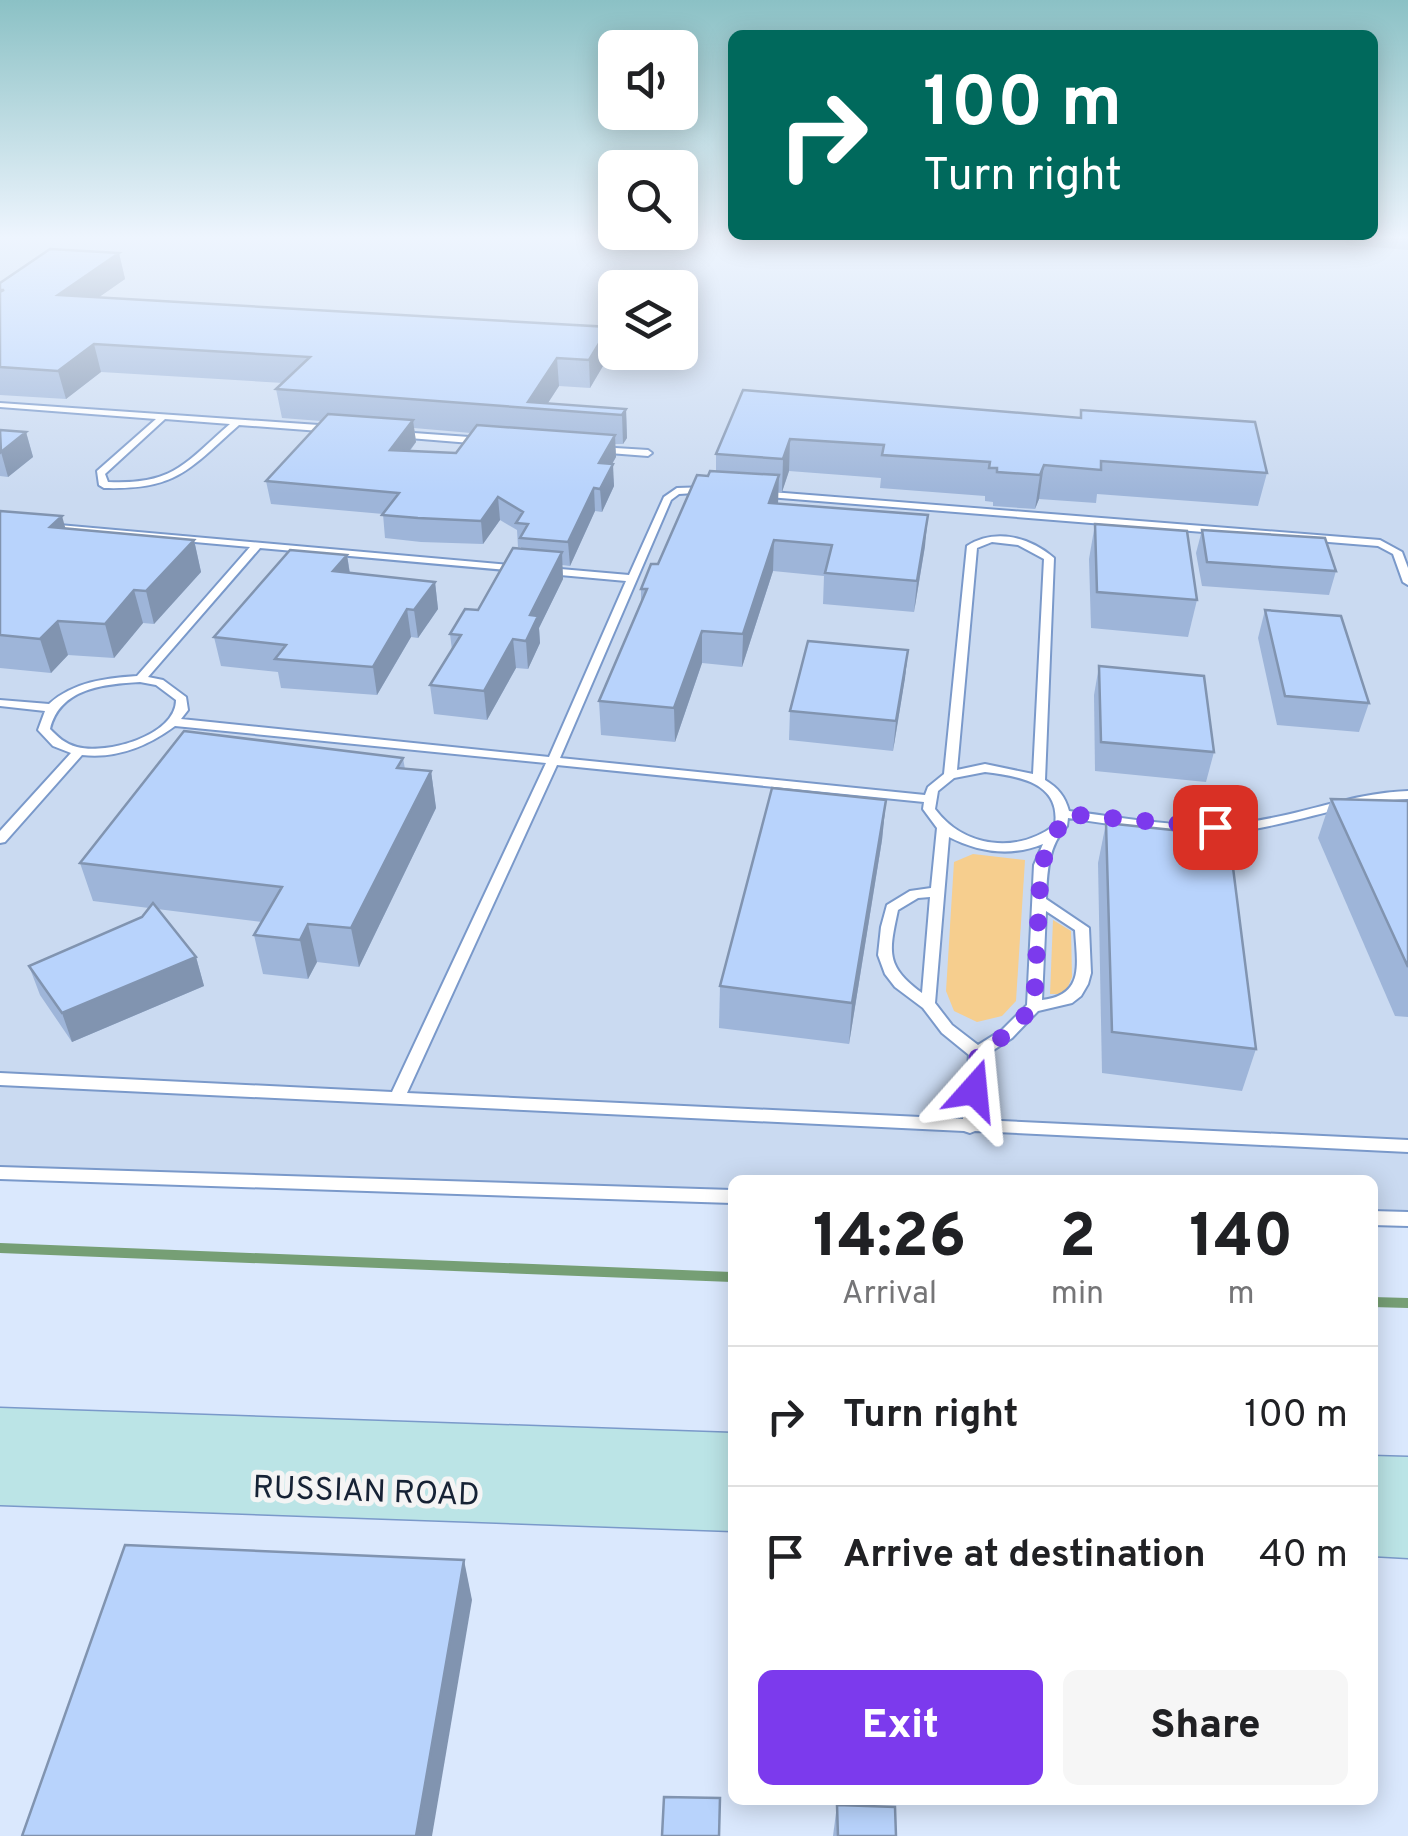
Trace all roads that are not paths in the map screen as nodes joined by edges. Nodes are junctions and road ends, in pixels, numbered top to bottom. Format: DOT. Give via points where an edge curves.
graph roads {
  1 [pos="0,405"];
  2 [pos="163,417"];
  3 [pos="237,422"];
  4 [pos="355,431"];
  5 [pos="394,434"];
  6 [pos="492,442"];
  7 [pos="590,449"];
  8 [pos="648,454"];
  9 [pos="714,490"];
  10 [pos="751,493"];
  11 [pos="1014,514"];
  12 [pos="40,525"];
  13 [pos="1010,538"];
  14 [pos="258,544"];
  15 [pos="632,578"];
  16 [pos="1408,582"];
  17 [pos="140,680"];
  18 [pos="0,703"];
  19 [pos="51,708"];
  20 [pos="175,722"];
  21 [pos="79,750"];
  22 [pos="554,761"];
  23 [pos="950,776"];
  24 [pos="1040,781"];
  25 [pos="1408,796"];
  26 [pos="929,799"];
  27 [pos="1065,814"];
  28 [pos="943,828"];
  29 [pos="1052,836"];
  30 [pos="0,839"];
  31 [pos="935,892"];
  32 [pos="1039,901"];
  33 [pos="928,1004"];
  34 [pos="1034,1006"];
  35 [pos="978,1053"];
  36 [pos="0,1080"];
  37 [pos="398,1096"];
  38 [pos="970,1127"];
  39 [pos="1408,1146"];
  40 [pos="0,1173"];
  41 [pos="728,1197"];
  42 [pos="1378,1218"];
  43 [pos="1408,1220"];
  44 [pos="0,1432"];
  45 [pos="728,1457"];
  46 [pos="0,1480"];
  47 [pos="1378,1480"];
  48 [pos="1408,1482"];
  49 [pos="728,1506"];
  50 [pos="1378,1530"];
  51 [pos="1408,1532"];
  1 -- 2 [label="lane"];
  2 -- 3 [label="lane"];
  2 -- 3 [label="lane" via="100,472 104,484 144,488 168,481"];
  3 -- 4 [label="lane"];
  5 -- 6 [label="lane"];
  7 -- 8 [label="lane"];
  9 -- 15 [label="lane" via="677,491 667,499"];
  10 -- 11 [label="lane"];
  11 -- 13 [label="lane"];
  11 -- 16 [label="lane" via="1380,542 1397,552"];
  12 -- 14 [label="lane"];
  13 -- 23 [label="lane" via="972,546"];
  13 -- 24 [label="lane" via="1049,558"];
  14 -- 15 [label="lane"];
  14 -- 17 [label="lane"];
  15 -- 22 [label="lane"];
  17 -- 19 [label="lane" via="90,686"];
  17 -- 20 [label="lane" via="174,689 182,698"];
  18 -- 19 [label="lane"];
  19 -- 21 [label="lane" via="44,730"];
  20 -- 21 [label="lane" via="134,745"];
  20 -- 22 [label="lane"];
  21 -- 30 [label="lane"];
  22 -- 26 [label="lane"];
  22 -- 37 [label="lane"];
  23 -- 24 [label="lane" via="985,768"];
  23 -- 26 [label="lane"];
  24 -- 27 [label="lane"];
  25 -- 27 [label="lane" via="1342,801 1248,826 1183,827"];
  26 -- 28 [label="lane"];
  27 -- 29 [label="lane"];
  28 -- 29 [label="lane" via="998,847"];
  28 -- 31 [label="lane"];
  29 -- 32 [label="lane" via="1041,865"];
  31 -- 33 [label="lane"];
  31 -- 33 [label="lane" via="915,894 892,908 882,952 892,980"];
  32 -- 34 [label="lane"];
  32 -- 34 [label="lane" via="1082,928 1085,977 1078,992 1058,1005"];
  33 -- 35 [label="lane"];
  34 -- 35 [label="lane"];
  35 -- 38 [label="lane"];
  36 -- 37 [label="lane"];
  37 -- 38 [label="lane"];
  38 -- 39 [label="lane"];
  40 -- 41 [label="lane"];
  42 -- 43 [label="lane"];
  44 -- 45 [label="main road, RUSSIAN ROAD"];
  46 -- 49 [label="main road, RUSSIAN ROAD"];
  47 -- 48 [label="main road"];
  50 -- 51 [label="main road"];
}
